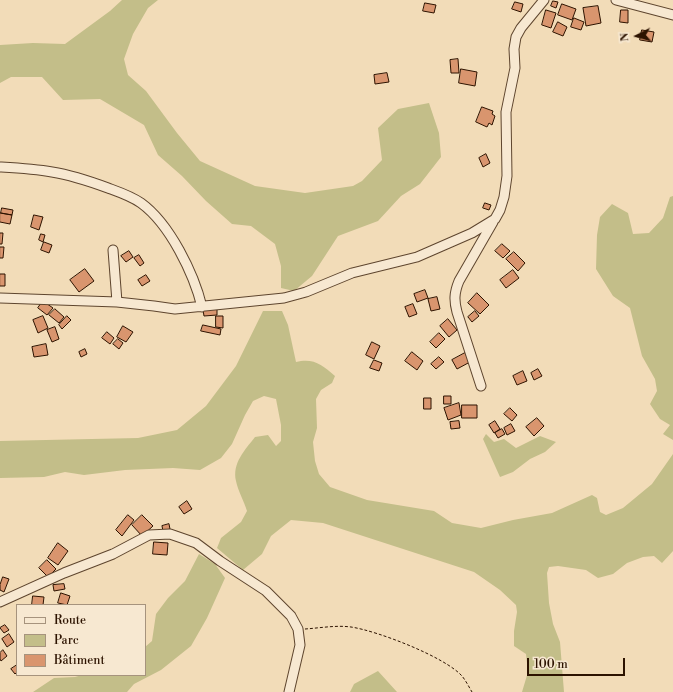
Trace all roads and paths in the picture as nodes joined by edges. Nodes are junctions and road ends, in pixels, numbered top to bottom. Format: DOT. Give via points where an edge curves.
graph roads {
  1 [pos="544,0"];
  2 [pos="616,0"];
  3 [pos="673,15"];
  4 [pos="0,167"];
  5 [pos="495,219"];
  6 [pos="113,250"];
  7 [pos="0,298"];
  8 [pos="117,302"];
  9 [pos="202,307"];
  10 [pos="481,386"];
  11 [pos="0,602"];
  12 [pos="298,629"];
  13 [pos="289,692"];
  14 [pos="472,692"];
  1 -- 5 [label="street" via="520,28 516,37 514,74 506,112 507,176 504,197"];
  2 -- 3 [label="street"];
  4 -- 9 [label="street" via="52,172 87,180 141,203 165,229 182,256 196,286"];
  5 -- 9 [label="street" via="433,251 405,261 352,273 306,292 284,298"];
  5 -- 10 [label="street" via="454,292 454,303"];
  6 -- 8 [label="street"];
  7 -- 8 [label="street"];
  8 -- 9 [label="street" via="175,309"];
  11 -- 12 [label="street" via="113,554 148,535 170,534 196,543 266,591 290,616"];
  12 -- 13 [label="street" via="300,645"];
  12 -- 14 [label="path" via="351,627 376,633 444,661 463,677"];
}
